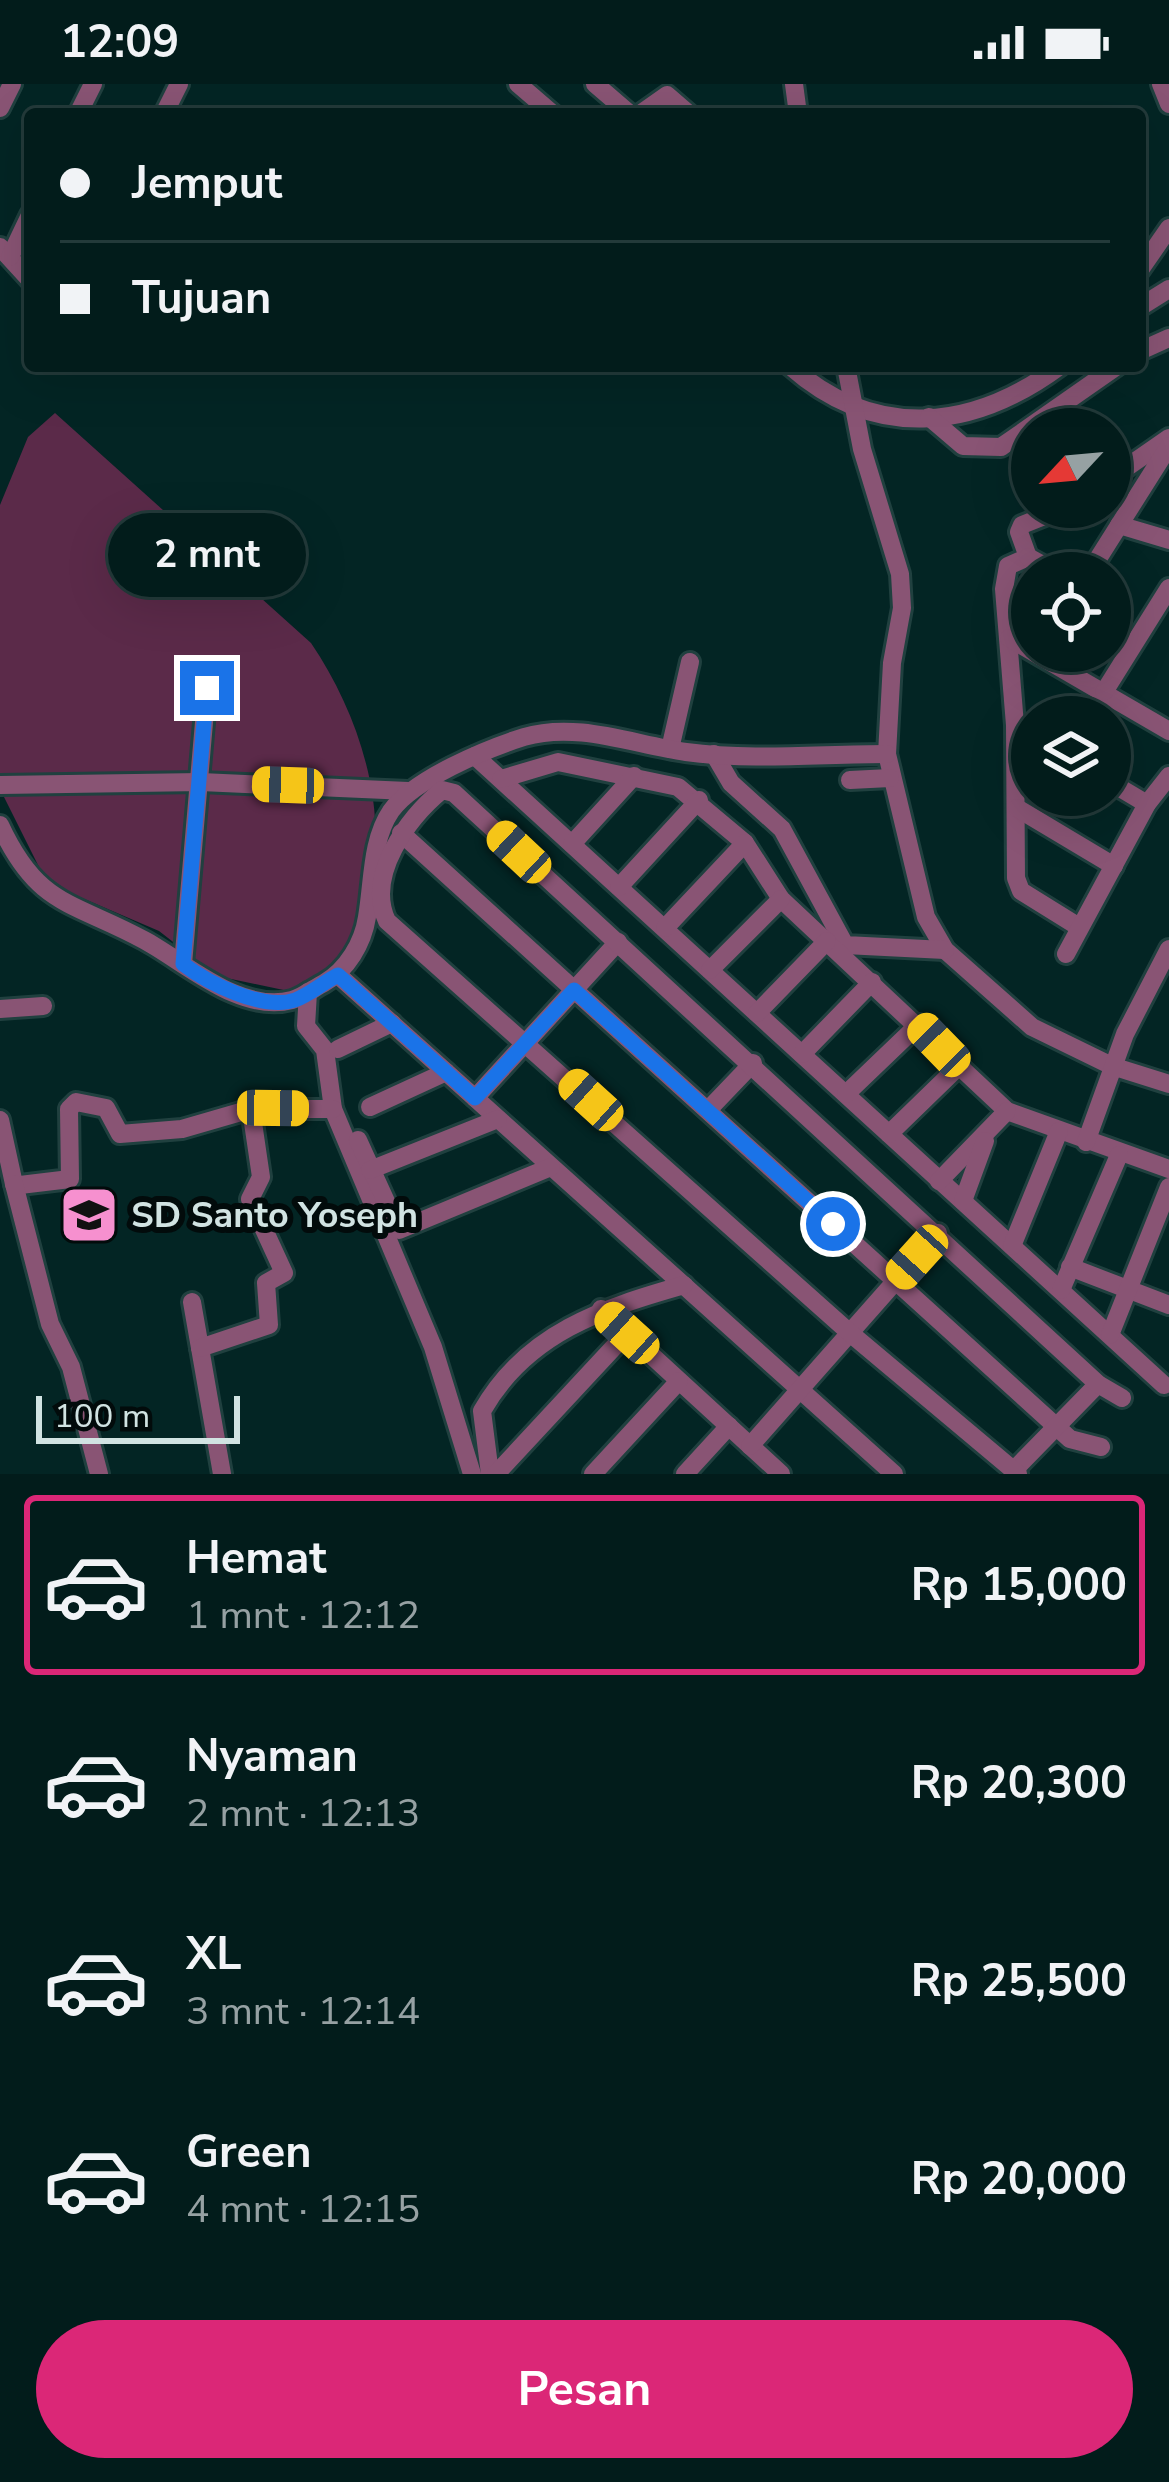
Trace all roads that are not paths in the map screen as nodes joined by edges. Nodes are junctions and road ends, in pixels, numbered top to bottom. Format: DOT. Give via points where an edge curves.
graph roads {
  1 [pos="518,84"];
  2 [pos="595,84"];
  3 [pos="1161,84"];
  4 [pos="11,85"];
  5 [pos="1169,104"];
  6 [pos="0,108"];
  7 [pos="547,108"];
  8 [pos="623,108"];
  9 [pos="649,108"];
  10 [pos="682,108"];
  11 [pos="24,224"];
  12 [pos="1169,228"];
  13 [pos="5,252"];
  14 [pos="1146,262"];
  15 [pos="797,372"];
  16 [pos="847,372"];
  17 [pos="1050,372"];
  18 [pos="1108,372"];
  19 [pos="929,417"];
  20 [pos="856,419"];
  21 [pos="1169,442"];
  22 [pos="1131,466"];
  23 [pos="1131,505"];
  24 [pos="1129,528"];
  25 [pos="1169,540"];
  26 [pos="1011,568"];
  27 [pos="1169,588"];
  28 [pos="1010,638"];
  29 [pos="690,662"];
  30 [pos="207,688"];
  31 [pos="1104,692"];
  32 [pos="1018,696"];
  33 [pos="1169,730"];
  34 [pos="670,749"];
  35 [pos="714,754"];
  36 [pos="887,754"];
  37 [pos="475,756"];
  38 [pos="607,771"];
  39 [pos="634,776"];
  40 [pos="1169,776"];
  41 [pos="890,778"];
  42 [pos="501,779"];
  43 [pos="850,780"];
  44 [pos="201,782"];
  45 [pos="0,785"];
  46 [pos="408,791"];
  47 [pos="1131,794"];
  48 [pos="614,798"];
  49 [pos="699,800"];
  50 [pos="1147,804"];
  51 [pos="1017,816"];
  52 [pos="1030,816"];
  53 [pos="0,825"];
  54 [pos="401,833"];
  55 [pos="745,843"];
  56 [pos="572,844"];
  57 [pos="1114,866"];
  58 [pos="619,886"];
  59 [pos="781,898"];
  60 [pos="1079,927"];
  61 [pos="664,928"];
  62 [pos="827,941"];
  63 [pos="618,942"];
  64 [pos="1169,949"];
  65 [pos="945,950"];
  66 [pos="1066,954"];
  67 [pos="183,964"];
  68 [pos="710,970"];
  69 [pos="338,975"];
  70 [pos="872,982"];
  71 [pos="574,990"];
  72 [pos="308,992"];
  73 [pos="43,1006"];
  74 [pos="0,1010"];
  75 [pos="757,1013"];
  76 [pos="392,1023"];
  77 [pos="919,1024"];
  78 [pos="526,1042"];
  79 [pos="338,1049"];
  80 [pos="802,1054"];
  81 [pos="753,1063"];
  82 [pos="959,1066"];
  83 [pos="1112,1066"];
  84 [pos="446,1072"];
  85 [pos="1169,1083"];
  86 [pos="846,1094"];
  87 [pos="475,1098"];
  88 [pos="370,1107"];
  89 [pos="251,1109"];
  90 [pos="339,1109"];
  91 [pos="708,1110"];
  92 [pos="1007,1111"];
  93 [pos="498,1119"];
  94 [pos="0,1120"];
  95 [pos="988,1131"];
  96 [pos="1059,1131"];
  97 [pos="889,1134"];
  98 [pos="1086,1142"];
  99 [pos="1119,1155"];
  100 [pos="551,1167"];
  101 [pos="1169,1169"];
  102 [pos="370,1170"];
  103 [pos="939,1181"];
  104 [pos="14,1184"];
  105 [pos="1169,1187"];
  106 [pos="963,1201"];
  107 [pos="1149,1231"];
  108 [pos="938,1233"];
  109 [pos="1169,1240"];
  110 [pos="1012,1246"];
  111 [pos="1070,1267"];
  112 [pos="896,1281"];
  113 [pos="684,1285"];
  114 [pos="1127,1289"];
  115 [pos="1061,1291"];
  116 [pos="192,1302"];
  117 [pos="1169,1305"];
  118 [pos="601,1309"];
  119 [pos="627,1333"];
  120 [pos="850,1333"];
  121 [pos="1110,1336"];
  122 [pos="200,1348"];
  123 [pos="1167,1377"];
  124 [pos="680,1381"];
  125 [pos="1098,1384"];
  126 [pos="800,1390"];
  127 [pos="1122,1398"];
  128 [pos="729,1426"];
  129 [pos="1058,1428"];
  130 [pos="750,1446"];
  131 [pos="1101,1447"];
  132 [pos="776,1472"];
  133 [pos="1016,1472"];
  134 [pos="99,1474"];
  135 [pos="222,1474"];
  136 [pos="472,1474"];
  137 [pos="493,1474"];
  138 [pos="593,1474"];
  139 [pos="685,1474"];
  140 [pos="894,1474"];
  1 -- 7 [label="street"];
  2 -- 8 [label="street"];
  3 -- 5 [label="street"];
  4 -- 6 [label="street"];
  9 -- 10 [label="street" via="667,95"];
  11 -- 13 [label="street"];
  12 -- 14 [label="street"];
  15 -- 20 [label="street"];
  16 -- 20 [label="street"];
  17 -- 19 [label="street" via="1004,402"];
  18 -- 19 [label="street" via="1001,447 963,446"];
  19 -- 20 [label="street"];
  20 -- 36 [label="street" via="900,574"];
  21 -- 22 [label="street"];
  21 -- 23 [label="street"];
  24 -- 25 [label="street"];
  26 -- 28 [label="street" via="1004,572"];
  27 -- 31 [label="street"];
  28 -- 31 [label="street"];
  28 -- 32 [label="street"];
  29 -- 34 [label="street"];
  30 -- 44 [label="street"];
  31 -- 33 [label="street"];
  34 -- 35 [label="street"];
  34 -- 37 [label="street" via="564,732 529,735"];
  35 -- 36 [label="street"];
  35 -- 65 [label="street" via="730,783 782,829 845,945"];
  36 -- 41 [label="street"];
  37 -- 42 [label="street"];
  37 -- 46 [label="street"];
  38 -- 39 [label="street"];
  38 -- 42 [label="street" via="546,763"];
  38 -- 48 [label="street" via="604,784"];
  39 -- 48 [label="street"];
  39 -- 49 [label="street"];
  40 -- 50 [label="street"];
  41 -- 43 [label="street"];
  41 -- 65 [label="street" via="926,917"];
  42 -- 56 [label="street"];
  44 -- 45 [label="street"];
  44 -- 46 [label="street"];
  44 -- 67 [label="street"];
  46 -- 69 [label="street" via="382,827 362,940"];
  47 -- 50 [label="street"];
  48 -- 56 [label="street"];
  49 -- 55 [label="street"];
  49 -- 58 [label="street"];
  50 -- 57 [label="street"];
  51 -- 60 [label="street" via="1017,885"];
  52 -- 57 [label="street"];
  53 -- 67 [label="street" via="48,896"];
  54 -- 63 [label="street" via="449,789"];
  54 -- 71 [label="street"];
  54 -- 78 [label="street" via="381,901 387,920"];
  55 -- 59 [label="street"];
  55 -- 61 [label="street"];
  56 -- 58 [label="street"];
  57 -- 60 [label="street"];
  58 -- 61 [label="street"];
  59 -- 62 [label="street"];
  59 -- 68 [label="street"];
  60 -- 66 [label="street"];
  61 -- 68 [label="street"];
  62 -- 70 [label="street"];
  62 -- 75 [label="street"];
  63 -- 71 [label="street"];
  63 -- 81 [label="street"];
  64 -- 83 [label="street"];
  65 -- 83 [label="street" via="1032,1027"];
  67 -- 72 [label="street" via="257,998 296,1000"];
  68 -- 75 [label="street"];
  69 -- 72 [label="street"];
  69 -- 76 [label="street"];
  70 -- 77 [label="street"];
  70 -- 80 [label="street"];
  71 -- 78 [label="street"];
  71 -- 91 [label="street"];
  72 -- 90 [label="street" via="306,1026 326,1050"];
  73 -- 74 [label="street"];
  75 -- 80 [label="street"];
  76 -- 79 [label="street"];
  76 -- 84 [label="street"];
  77 -- 82 [label="street"];
  77 -- 86 [label="street"];
  78 -- 87 [label="street"];
  78 -- 120 [label="street"];
  80 -- 86 [label="street"];
  81 -- 91 [label="street"];
  81 -- 108 [label="street"];
  82 -- 92 [label="street"];
  82 -- 97 [label="street"];
  83 -- 85 [label="street"];
  83 -- 98 [label="street"];
  84 -- 87 [label="street"];
  84 -- 88 [label="street"];
  86 -- 97 [label="street"];
  87 -- 93 [label="street"];
  89 -- 90 [label="street"];
  89 -- 104 [label="street" via="182,1129 120,1134 106,1108 76,1102 69,1109 70,1179"];
  89 -- 122 [label="street" via="261,1178 250,1199 284,1273 266,1283 269,1325"];
  90 -- 102 [label="street"];
  90 -- 136 [label="street" via="433,1347"];
  91 -- 112 [label="street"];
  92 -- 95 [label="street"];
  92 -- 96 [label="street"];
  93 -- 100 [label="street"];
  93 -- 102 [label="street"];
  94 -- 104 [label="street"];
  95 -- 103 [label="street"];
  95 -- 106 [label="street"];
  96 -- 98 [label="street"];
  96 -- 110 [label="street"];
  97 -- 103 [label="street"];
  98 -- 99 [label="street"];
  99 -- 101 [label="street"];
  99 -- 111 [label="street"];
  100 -- 102 [label="street" via="404,1231 395,1228"];
  100 -- 113 [label="street"];
  103 -- 106 [label="street"];
  104 -- 134 [label="street"];
  105 -- 107 [label="street"];
  106 -- 110 [label="street"];
  107 -- 109 [label="street"];
  107 -- 114 [label="street"];
  108 -- 112 [label="street"];
  108 -- 125 [label="street"];
  110 -- 115 [label="street"];
  111 -- 114 [label="street"];
  111 -- 115 [label="street"];
  112 -- 120 [label="street"];
  112 -- 129 [label="street"];
  113 -- 118 [label="street"];
  113 -- 126 [label="street"];
  114 -- 117 [label="street"];
  114 -- 121 [label="street"];
  115 -- 121 [label="street"];
  116 -- 122 [label="street"];
  118 -- 119 [label="street"];
  118 -- 137 [label="street" via="554,1332 485,1405"];
  119 -- 124 [label="street"];
  119 -- 137 [label="street"];
  120 -- 126 [label="street"];
  120 -- 133 [label="street"];
  121 -- 123 [label="street"];
  122 -- 135 [label="street"];
  124 -- 128 [label="street"];
  124 -- 138 [label="street"];
  125 -- 127 [label="street"];
  125 -- 129 [label="street"];
  126 -- 130 [label="street"];
  126 -- 140 [label="street"];
  128 -- 130 [label="street"];
  128 -- 139 [label="street"];
  129 -- 131 [label="street"];
  129 -- 133 [label="street"];
  130 -- 132 [label="street"];
}
